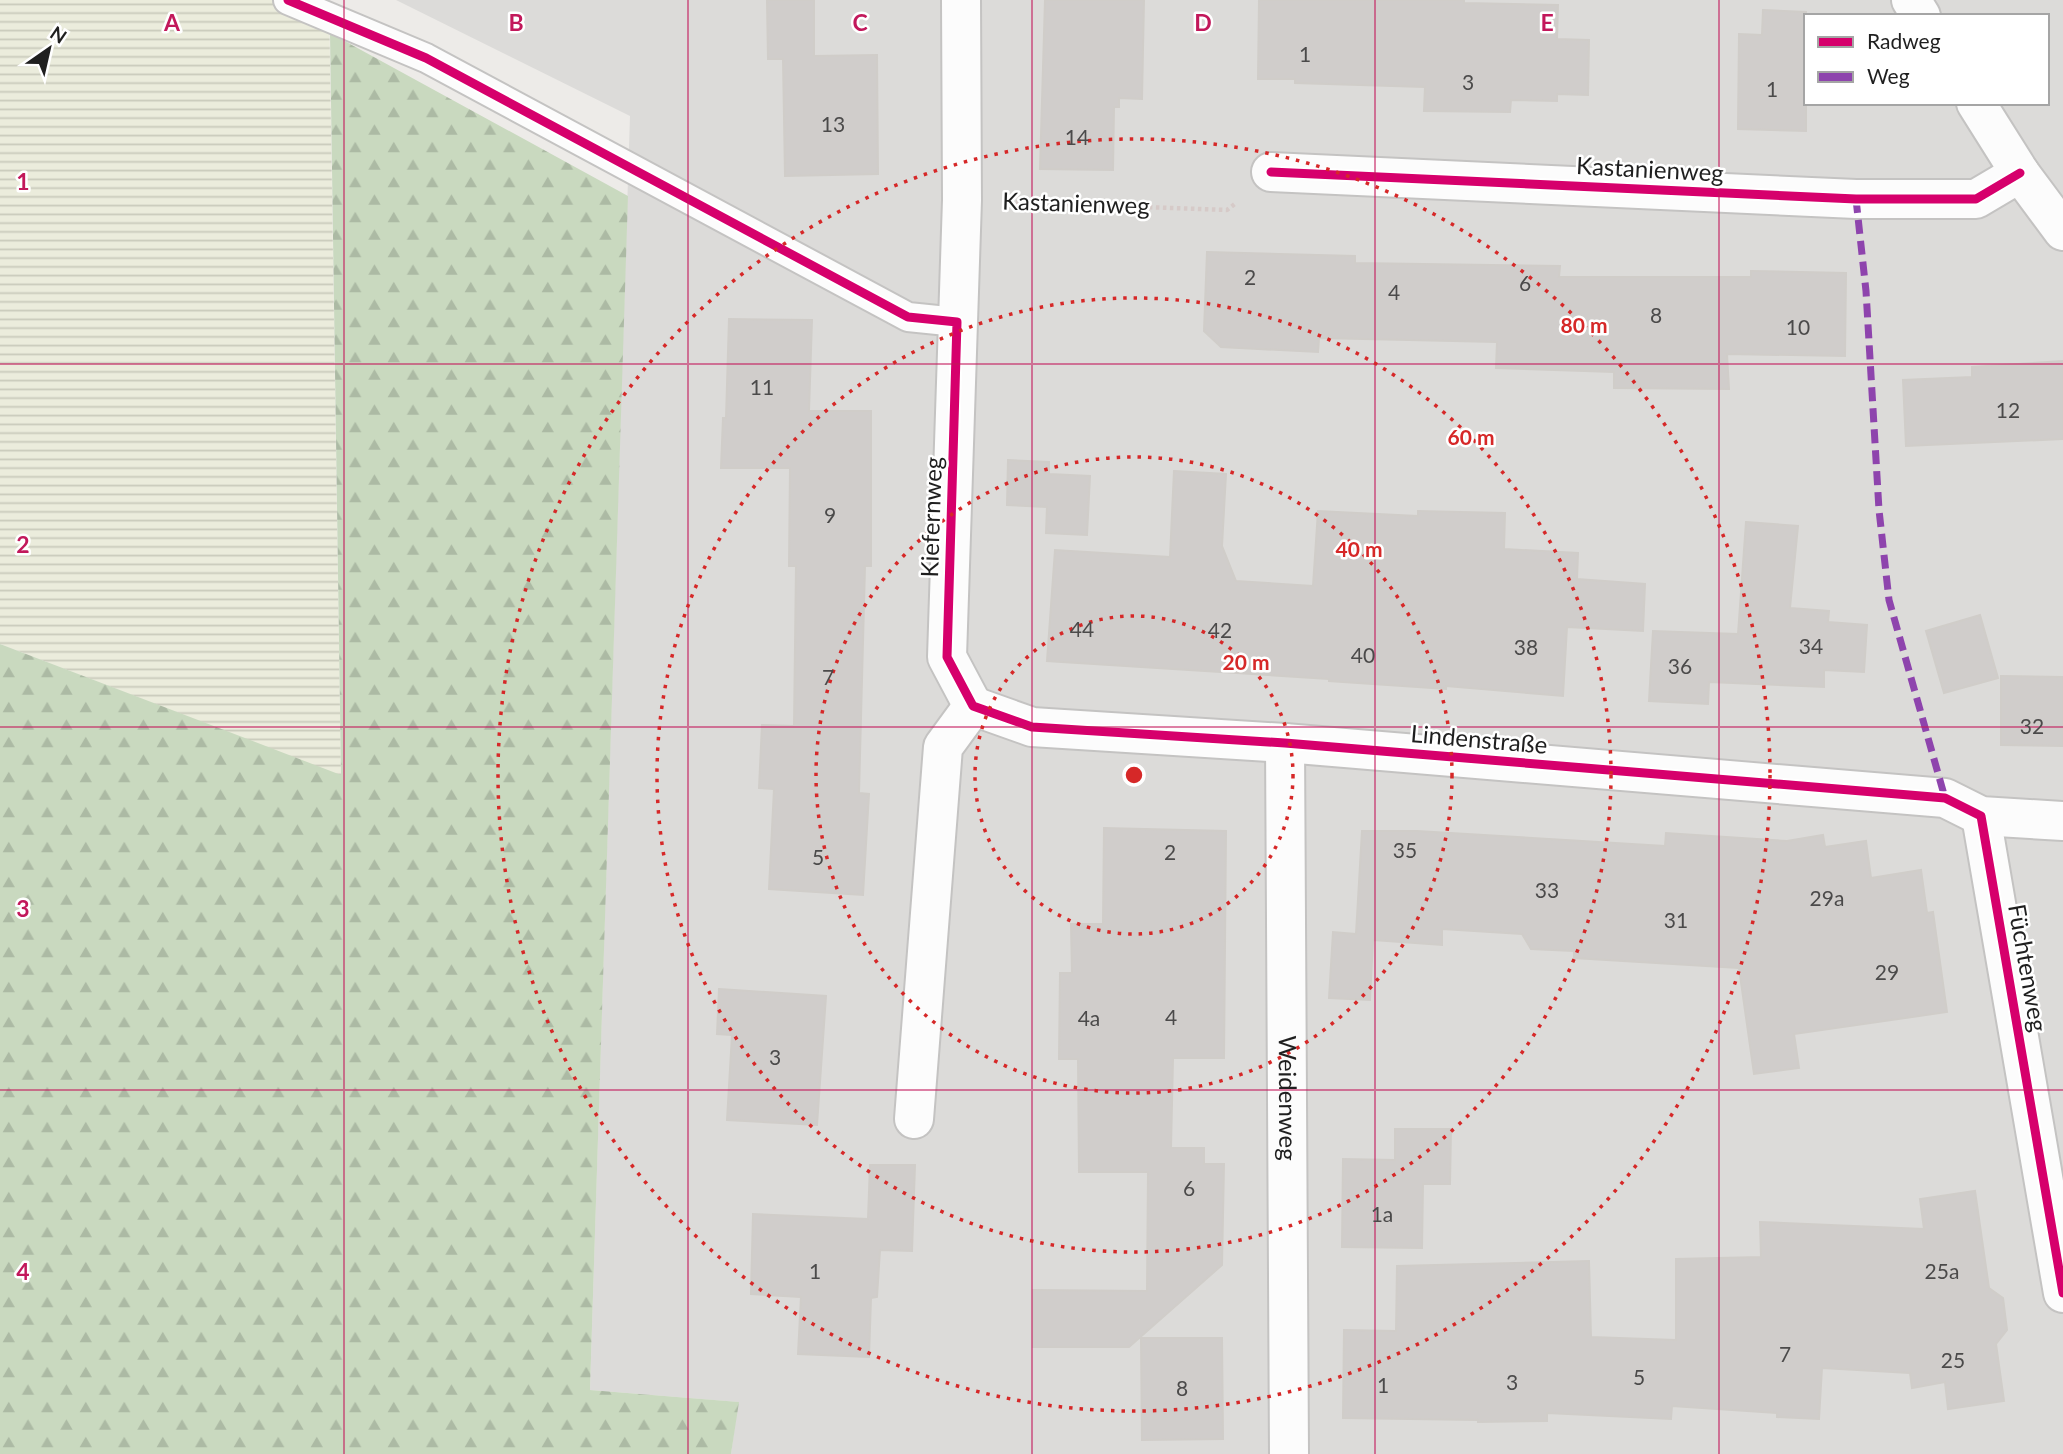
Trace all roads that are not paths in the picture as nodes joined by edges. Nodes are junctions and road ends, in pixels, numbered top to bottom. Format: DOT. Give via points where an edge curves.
graph roads {
  1 [pos="288,0"];
  2 [pos="961,0"];
  3 [pos="1977,105"];
  4 [pos="1271,172"];
  5 [pos="2020,173"];
  6 [pos="2063,231"];
  7 [pos="957,322"];
  8 [pos="973,706"];
  9 [pos="1285,743"];
  10 [pos="1981,816"];
  11 [pos="2063,821"];
  12 [pos="914,1119"];
  13 [pos="2063,1293"];
  14 [pos="1289,1454"];
  1 -- 7 [label="lane" via="426,58 908,317"];
  2 -- 7 [label="street, Kiefernweg"];
  3 -- 5 [label="street"];
  4 -- 5 [label="street, Kastanienweg" via="1856,199 1976,199"];
  5 -- 6 [label="street"];
  7 -- 8 [label="street, Kiefernweg" via="947,657"];
  8 -- 9 [label="street, Lindenstraße" via="1032,727"];
  8 -- 12 [label="street" via="943,747"];
  9 -- 10 [label="street, Lindenstraße" via="1945,798"];
  9 -- 14 [label="street, Weidenweg"];
  10 -- 11 [label="street, Lindenstraße"];
  10 -- 13 [label="street, Füchtenweg"];
}
